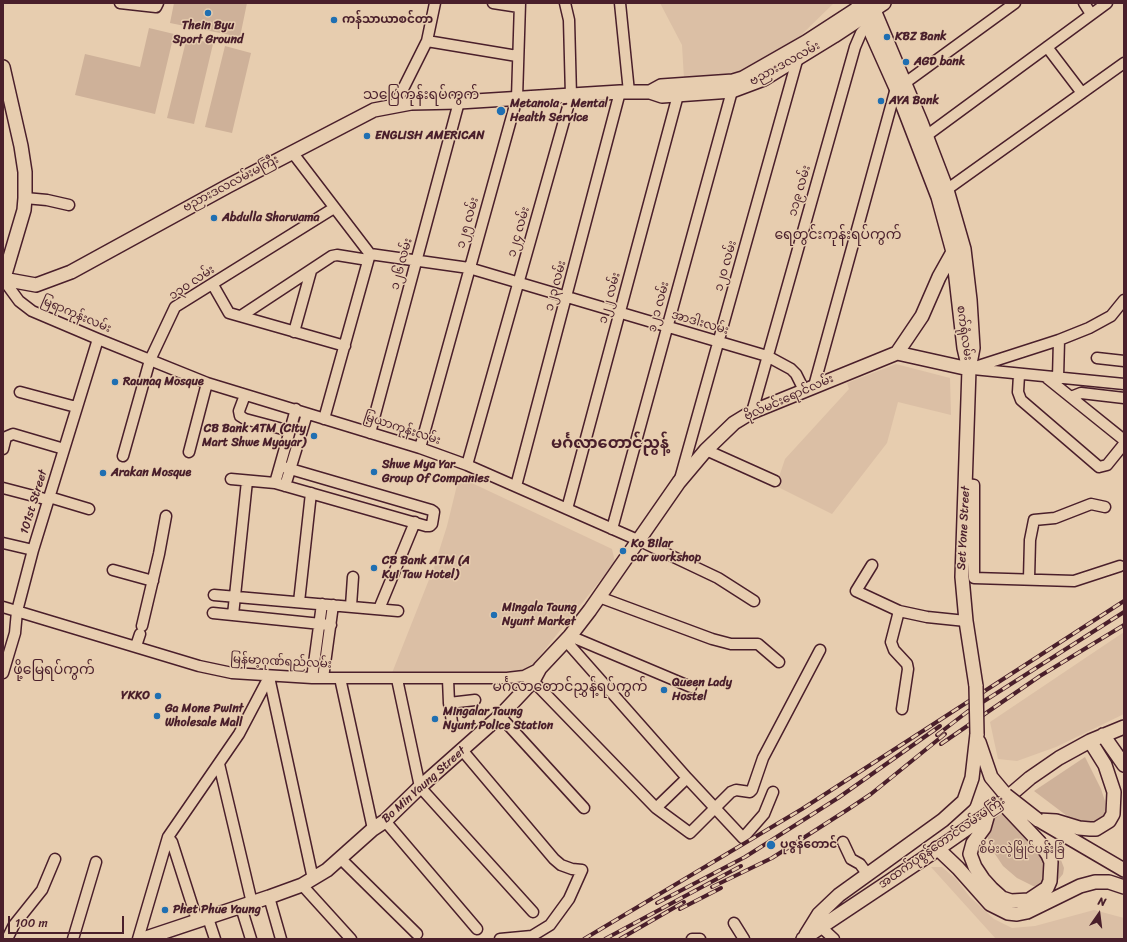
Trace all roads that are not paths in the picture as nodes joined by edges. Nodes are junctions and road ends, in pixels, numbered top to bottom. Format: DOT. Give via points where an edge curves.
graph roads {
  1 [pos="120,3"];
  2 [pos="158,3"];
  3 [pos="435,3"];
  4 [pos="493,3"];
  5 [pos="565,3"];
  6 [pos="620,3"];
  7 [pos="1015,3"];
  8 [pos="1084,3"];
  9 [pos="1107,3"];
  10 [pos="520,5"];
  11 [pos="868,9"];
  12 [pos="1091,14"];
  13 [pos="427,41"];
  14 [pos="1047,47"];
  15 [pos="517,56"];
  16 [pos="798,57"];
  17 [pos="1124,63"];
  18 [pos="3,67"];
  19 [pos="761,74"];
  20 [pos="900,86"];
  21 [pos="732,91"];
  22 [pos="625,92"];
  23 [pos="650,92"];
  24 [pos="1082,93"];
  25 [pos="678,95"];
  26 [pos="571,96"];
  27 [pos="517,98"];
  28 [pos="460,102"];
  29 [pos="395,105"];
  30 [pos="926,136"];
  31 [pos="292,152"];
  32 [pos="942,194"];
  33 [pos="25,198"];
  34 [pos="69,205"];
  35 [pos="334,208"];
  36 [pos="958,250"];
  37 [pos="369,257"];
  38 [pos="416,262"];
  39 [pos="469,268"];
  40 [pos="311,271"];
  41 [pos="3,280"];
  42 [pos="518,282"];
  43 [pos="213,285"];
  44 [pos="567,297"];
  45 [pos="1124,300"];
  46 [pos="620,312"];
  47 [pos="241,316"];
  48 [pos="667,326"];
  49 [pos="294,332"];
  50 [pos="98,339"];
  51 [pos="1060,340"];
  52 [pos="718,342"];
  53 [pos="345,346"];
  54 [pos="897,352"];
  55 [pos="767,356"];
  56 [pos="1097,358"];
  57 [pos="150,360"];
  58 [pos="1124,361"];
  59 [pos="969,368"];
  60 [pos="1019,375"];
  61 [pos="1047,378"];
  62 [pos="1058,378"];
  63 [pos="207,383"];
  64 [pos="1124,384"];
  65 [pos="809,388"];
  66 [pos="20,392"];
  67 [pos="245,395"];
  68 [pos="1070,397"];
  69 [pos="1124,398"];
  70 [pos="76,407"];
  71 [pos="296,409"];
  72 [pos="752,412"];
  73 [pos="307,414"];
  74 [pos="324,419"];
  75 [pos="290,431"];
  76 [pos="370,433"];
  77 [pos="1124,440"];
  78 [pos="1124,444"];
  79 [pos="420,448"];
  80 [pos="3,449"];
  81 [pos="64,449"];
  82 [pos="706,450"];
  83 [pos="189,452"];
  84 [pos="123,456"];
  85 [pos="467,465"];
  86 [pos="285,468"];
  87 [pos="232,479"];
  88 [pos="775,481"];
  89 [pos="247,482"];
  90 [pos="679,482"];
  91 [pos="275,483"];
  92 [pos="966,484"];
  93 [pos="285,486"];
  94 [pos="516,486"];
  95 [pos="3,488"];
  96 [pos="311,493"];
  97 [pos="49,498"];
  98 [pos="1105,506"];
  99 [pos="89,509"];
  100 [pos="567,509"];
  101 [pos="166,516"];
  102 [pos="415,522"];
  103 [pos="612,529"];
  104 [pos="640,541"];
  105 [pos="3,543"];
  106 [pos="33,550"];
  107 [pos="872,565"];
  108 [pos="1120,566"];
  109 [pos="113,570"];
  110 [pos="353,577"];
  111 [pos="1029,579"];
  112 [pos="153,581"];
  113 [pos="214,595"];
  114 [pos="235,596"];
  115 [pos="599,597"];
  116 [pos="754,601"];
  117 [pos="298,602"];
  118 [pos="328,604"];
  119 [pos="351,606"];
  120 [pos="3,607"];
  121 [pos="379,609"];
  122 [pos="17,611"];
  123 [pos="398,611"];
  124 [pos="899,611"];
  125 [pos="213,613"];
  126 [pos="233,615"];
  127 [pos="966,621"];
  128 [pos="320,624"];
  129 [pos="331,625"];
  130 [pos="568,639"];
  131 [pos="136,646"];
  132 [pos="820,650"];
  133 [pos="779,662"];
  134 [pos="540,668"];
  135 [pos="3,673"];
  136 [pos="270,677"];
  137 [pos="312,678"];
  138 [pos="323,678"];
  139 [pos="340,678"];
  140 [pos="448,678"];
  141 [pos="397,679"];
  142 [pos="534,681"];
  143 [pos="691,687"];
  144 [pos="475,700"];
  145 [pos="449,703"];
  146 [pos="902,709"];
  147 [pos="500,716"];
  148 [pos="452,722"];
  149 [pos="1124,727"];
  150 [pos="977,734"];
  151 [pos="1103,735"];
  152 [pos="1090,741"];
  153 [pos="1124,748"];
  154 [pos="462,750"];
  155 [pos="1124,762"];
  156 [pos="219,764"];
  157 [pos="1124,765"];
  158 [pos="686,778"];
  159 [pos="420,787"];
  160 [pos="773,792"];
  161 [pos="1006,795"];
  162 [pos="584,808"];
  163 [pos="656,808"];
  164 [pos="715,808"];
  165 [pos="988,814"];
  166 [pos="1038,820"];
  167 [pos="385,821"];
  168 [pos="374,829"];
  169 [pos="168,837"];
  170 [pos="843,842"];
  171 [pos="937,848"];
  172 [pos="55,859"];
  173 [pos="341,859"];
  174 [pos="96,862"];
  175 [pos="1124,870"];
  176 [pos="868,875"];
  177 [pos="307,882"];
  178 [pos="1124,887"];
  179 [pos="268,897"];
  180 [pos="246,905"];
  181 [pos="533,912"];
  182 [pos="202,919"];
  183 [pos="734,923"];
  184 [pos="821,927"];
  185 [pos="477,929"];
  186 [pos="417,934"];
  187 [pos="170,935"];
  188 [pos="7,939"];
  189 [pos="73,939"];
  190 [pos="138,939"];
  191 [pos="142,939"];
  192 [pos="215,939"];
  193 [pos="251,939"];
  194 [pos="282,939"];
  195 [pos="351,939"];
  196 [pos="500,939"];
  197 [pos="692,939"];
  198 [pos="700,939"];
  199 [pos="744,939"];
  200 [pos="804,939"];
  201 [pos="834,939"];
  1 -- 2 [label="street" via="156,7"];
  3 -- 13 [label="street"];
  4 -- 10 [label="street"];
  5 -- 26 [label="street, ၁၂၄ လမ်း" via="569,20"];
  6 -- 22 [label="street, ၁၂၃ လမ်း"];
  7 -- 20 [label="street"];
  8 -- 12 [label="street"];
  9 -- 12 [label="street"];
  10 -- 15 [label="street, ၁၂၅ လမ်း"];
  11 -- 16 [label="main road, ဗညားဒလလမ်း"];
  11 -- 19 [label="main road, ဗညားဒလလမ်း"];
  11 -- 20 [label="main road, စက်ရုံလမ်း"];
  11 -- 55 [label="street, ၁၁၉ လမ်း" via="854,47"];
  12 -- 14 [label="street"];
  13 -- 15 [label="street"];
  13 -- 29 [label="street"];
  14 -- 24 [label="street"];
  14 -- 30 [label="street"];
  15 -- 27 [label="street, ၁၂၅ လမ်း"];
  16 -- 19 [label="main road, ဗညားဒလလမ်း"];
  16 -- 52 [label="street, ၁၂၀ လမ်း"];
  17 -- 24 [label="street"];
  18 -- 33 [label="main road" via="21,146"];
  19 -- 21 [label="main road, ဗညားဒလလမ်း"];
  19 -- 23 [label="main road, ဗညားဒလလမ်း" via="733,81 661,86"];
  20 -- 30 [label="main road, စက်ရုံလမ်း"];
  20 -- 32 [label="main road, စက်ရုံလမ်း"];
  20 -- 65 [label="street"];
  21 -- 25 [label="main road, ဗညားဒလလမ်း"];
  21 -- 48 [label="street, ၁၂၁ လမ်း"];
  22 -- 23 [label="main road"];
  22 -- 26 [label="main road"];
  22 -- 44 [label="street, ၁၂၃ လမ်း"];
  23 -- 25 [label="main road, ဗညားဒလလမ်း" via="662,96"];
  24 -- 32 [label="street"];
  25 -- 46 [label="street, ၁၂၂ လမ်း"];
  26 -- 27 [label="main road"];
  26 -- 42 [label="street, ၁၂၄ လမ်း"];
  27 -- 28 [label="main road"];
  27 -- 39 [label="street, ၁၂၅ လမ်း"];
  28 -- 29 [label="main road"];
  28 -- 38 [label="street, ၁၂၆ လမ်း"];
  29 -- 31 [label="main road, ဗညားဒလလမ်းမကြီး" via="374,110 354,119"];
  30 -- 32 [label="main road, စက်ရုံလမ်း"];
  31 -- 35 [label="street"];
  31 -- 41 [label="main road, ဗညားဒလလမ်းမကြီး" via="71,272 36,285"];
  32 -- 36 [label="main road, စက်ရုံလမ်း"];
  33 -- 34 [label="street"];
  33 -- 41 [label="main road" via="24,210"];
  35 -- 37 [label="street"];
  35 -- 43 [label="street, ၁၃၀ လမ်း"];
  36 -- 54 [label="main road" via="940,277 922,316"];
  36 -- 59 [label="main road, စက်ရုံလမ်း" via="970,300 973,348"];
  37 -- 38 [label="street, အာဒါးလမ်း"];
  37 -- 40 [label="street, အာဒါးလမ်း" via="332,256"];
  37 -- 53 [label="street"];
  38 -- 39 [label="street, အာဒါးလမ်း"];
  38 -- 76 [label="street, ၁၂၆ လမ်း"];
  39 -- 42 [label="street, အာဒါးလမ်း"];
  39 -- 79 [label="street, ၁၂၅ လမ်း"];
  40 -- 47 [label="street, အာဒါးလမ်း"];
  40 -- 49 [label="street"];
  41 -- 50 [label="street, မြရာကုန်းလမ်း" via="19,301 32,311"];
  42 -- 44 [label="street, အာဒါးလမ်း"];
  42 -- 85 [label="street, ၁၂၄ လမ်း"];
  43 -- 47 [label="street" via="229,313"];
  43 -- 57 [label="street, ၁၃၀ လမ်း" via="175,307"];
  44 -- 46 [label="street, အာဒါးလမ်း"];
  44 -- 94 [label="street, ၁၂၃ လမ်း"];
  45 -- 51 [label="street" via="1111,316"];
  46 -- 48 [label="street, အာဒါးလမ်း"];
  46 -- 100 [label="street, ၁၂၂ လမ်း"];
  47 -- 49 [label="street"];
  48 -- 52 [label="street, အာဒါးလမ်း"];
  48 -- 103 [label="street, ၁၂၁ လမ်း"];
  49 -- 53 [label="street"];
  50 -- 57 [label="street, မြရာကုန်းလမ်း"];
  50 -- 70 [label="street, 101st Street"];
  51 -- 59 [label="street"];
  51 -- 62 [label="street"];
  52 -- 55 [label="street, အာဒါးလမ်း"];
  52 -- 90 [label="street, ၁၂၀ လမ်း"];
  53 -- 74 [label="street"];
  54 -- 59 [label="main road"];
  54 -- 65 [label="main road, ဗိုလ်မင်းရောင်လမ်း"];
  55 -- 65 [label="street, အာဒါးလမ်း" via="791,369"];
  55 -- 72 [label="street, ၁၁၉ လမ်း"];
  56 -- 58 [label="street"];
  57 -- 63 [label="street, မြယာကုန်းလမ်း"];
  57 -- 84 [label="street, ၁၃၀ လမ်း"];
  59 -- 60 [label="street"];
  59 -- 92 [label="main road, Set Yone Street"];
  60 -- 61 [label="street"];
  60 -- 78 [label="street" via="1018,392 1021,400 1099,467 1107,465"];
  61 -- 62 [label="street"];
  61 -- 68 [label="street"];
  62 -- 64 [label="street"];
  63 -- 67 [label="street, မြယာကုန်းလမ်း"];
  63 -- 83 [label="street"];
  65 -- 72 [label="main road, ဗိုလ်မင်းရောင်လမ်း"];
  66 -- 70 [label="street"];
  67 -- 71 [label="street, မြယာကုန်းလမ်း"];
  67 -- 75 [label="street" via="240,416"];
  68 -- 69 [label="street" via="1081,393"];
  68 -- 77 [label="street"];
  70 -- 81 [label="street, 101st Street"];
  71 -- 73 [label="street, မြယာကုန်းလမ်း"];
  71 -- 75 [label="street"];
  72 -- 82 [label="main road, ဗိုလ်မင်းရောင်လမ်း" via="734,423"];
  73 -- 74 [label="street, မြယာကုန်းလမ်း"];
  73 -- 86 [label="street"];
  74 -- 76 [label="street, မြယာကုန်းလမ်း"];
  75 -- 86 [label="street"];
  76 -- 79 [label="street, မြယာကုန်းလမ်း"];
  79 -- 85 [label="street, မြယာကုန်းလမ်း"];
  80 -- 81 [label="street" via="6,437 13,434"];
  81 -- 97 [label="street, 101st Street"];
  82 -- 88 [label="street"];
  82 -- 90 [label="main road, ဗိုလ်မင်းရောင်လမ်း"];
  85 -- 94 [label="street, မြယာကုန်းလမ်း"];
  86 -- 91 [label="street"];
  86 -- 93 [label="street"];
  86 -- 102 [label="street" via="434,512 430,526"];
  87 -- 89 [label="street"];
  89 -- 91 [label="street"];
  89 -- 114 [label="street"];
  90 -- 104 [label="main road, ဗိုလ်မင်းရောင်လမ်း"];
  91 -- 93 [label="street"];
  92 -- 111 [label="street" via="974,485 974,578"];
  92 -- 127 [label="main road, Set Yone Street" via="962,577"];
  93 -- 96 [label="street"];
  94 -- 100 [label="street, မြယာကုန်းလမ်း"];
  95 -- 97 [label="street"];
  96 -- 102 [label="street"];
  96 -- 117 [label="street"];
  97 -- 99 [label="street"];
  97 -- 106 [label="street, 101st Street"];
  98 -- 111 [label="street" via="1091,504 1055,518 1034,520 1030,540"];
  100 -- 103 [label="street, မြယာကုန်းလမ်း"];
  101 -- 112 [label="street"];
  102 -- 121 [label="street"];
  103 -- 104 [label="street, မြယာကုန်းလမ်း"];
  104 -- 115 [label="main road, Bo Min Yaung Street"];
  104 -- 116 [label="street, မြယာကုန်းလမ်း" via="718,578"];
  105 -- 106 [label="street"];
  106 -- 122 [label="street, 101st Street"];
  107 -- 124 [label="street" via="856,591"];
  108 -- 111 [label="street" via="1074,581"];
  109 -- 112 [label="street"];
  110 -- 119 [label="street"];
  112 -- 131 [label="street"];
  113 -- 114 [label="street"];
  114 -- 117 [label="street"];
  114 -- 126 [label="street"];
  115 -- 130 [label="main road, Bo Min Yaung Street"];
  115 -- 133 [label="street" via="712,639 731,644 758,644"];
  117 -- 118 [label="street"];
  118 -- 119 [label="street"];
  118 -- 128 [label="street"];
  118 -- 129 [label="street"];
  119 -- 121 [label="street"];
  120 -- 122 [label="street, မြန်မာ့ဂုဏ်ရည်လမ်း"];
  121 -- 123 [label="street"];
  122 -- 131 [label="street, မြန်မာ့ဂုဏ်ရည်လမ်း"];
  122 -- 135 [label="street, 101st Street" via="15,633"];
  124 -- 127 [label="street"];
  124 -- 146 [label="street" via="891,642 908,669"];
  125 -- 126 [label="street"];
  126 -- 128 [label="street"];
  127 -- 150 [label="main road, Set Yone Street, bridge" via="976,686"];
  128 -- 129 [label="street"];
  128 -- 137 [label="street"];
  129 -- 138 [label="street"];
  130 -- 134 [label="main road, Bo Min Yaung Street"];
  130 -- 143 [label="street"];
  130 -- 158 [label="street"];
  131 -- 136 [label="street, မြန်မာ့ဂုဏ်ရည်လမ်း" via="217,670"];
  132 -- 164 [label="street" via="763,758 752,790 733,791"];
  134 -- 140 [label="street, မြန်မာ့ဂုဏ်ရည်လမ်း" via="513,678"];
  134 -- 142 [label="main road, Bo Min Yaung Street"];
  136 -- 137 [label="street, မြန်မာ့ဂုဏ်ရည်လမ်း"];
  136 -- 156 [label="street" via="239,734"];
  136 -- 177 [label="street"];
  137 -- 138 [label="street, မြန်မာ့ဂုဏ်ရည်လမ်း"];
  138 -- 139 [label="street, မြန်မာ့ဂုဏ်ရည်လမ်း"];
  139 -- 141 [label="street, မြန်မာ့ဂုဏ်ရည်လမ်း"];
  139 -- 168 [label="street"];
  140 -- 141 [label="street, မြန်မာ့ဂုဏ်ရည်လမ်း"];
  140 -- 145 [label="street"];
  141 -- 159 [label="street"];
  142 -- 147 [label="main road, Bo Min Yaung Street"];
  142 -- 163 [label="street"];
  144 -- 145 [label="street"];
  145 -- 148 [label="street"];
  147 -- 154 [label="main road, Bo Min Yaung Street"];
  147 -- 162 [label="street"];
  149 -- 151 [label="main road, အထက်ပုစွန်တောင်လမ်းမကြီး"];
  150 -- 161 [label="main road" via="991,777"];
  150 -- 176 [label="main road" via="972,778 964,801 943,820"];
  151 -- 152 [label="main road, အထက်ပုစွန်တောင်လမ်းမကြီး"];
  151 -- 157 [label="main road"];
  152 -- 165 [label="main road, အထက်ပုစွန်တောင်လမ်းမကြီး" via="1030,778"];
  152 -- 166 [label="main road" via="1105,765 1114,792 1113,814 1109,822 1096,829 1090,829 1056,821"];
  153 -- 155 [label="main road"];
  154 -- 159 [label="main road, Bo Min Yaung Street"];
  154 -- 196 [label="street" via="554,859 561,865 582,870 569,900 550,925 532,936"];
  156 -- 169 [label="street"];
  156 -- 180 [label="street"];
  158 -- 163 [label="street"];
  158 -- 164 [label="street"];
  159 -- 167 [label="main road, Bo Min Yaung Street"];
  159 -- 181 [label="street"];
  160 -- 164 [label="street" via="764,814 743,838"];
  161 -- 165 [label="main road, bridge" via="1008,809 1040,843 1051,862 1047,888 1028,900 1011,901 1002,898 975,867 970,854 973,842 984,828"];
  161 -- 166 [label="main road, bridge"];
  163 -- 164 [label="street" via="690,833"];
  165 -- 171 [label="main road, အထက်ပုစွန်တောင်လမ်းမကြီး"];
  166 -- 175 [label="main road"];
  167 -- 168 [label="main road, Bo Min Yaung Street"];
  167 -- 185 [label="street"];
  168 -- 173 [label="main road, Bo Min Yaung Street"];
  169 -- 182 [label="street"];
  169 -- 190 [label="street"];
  170 -- 176 [label="street" via="852,859 860,864"];
  171 -- 178 [label="main road" via="990,904 1008,913 1028,912 1080,886 1095,882 1109,882"];
  171 -- 184 [label="main road, အထက်ပုစွန်တောင်လမ်းမကြီး"];
  172 -- 188 [label="street" via="42,890 14,925"];
  173 -- 177 [label="main road, Bo Min Yaung Street"];
  173 -- 186 [label="street"];
  174 -- 189 [label="street"];
  176 -- 200 [label="main road" via="819,914"];
  177 -- 179 [label="main road, Bo Min Yaung Street"];
  177 -- 195 [label="street"];
  179 -- 180 [label="main road, Bo Min Yaung Street"];
  179 -- 194 [label="street"];
  180 -- 182 [label="main road, Bo Min Yaung Street"];
  180 -- 193 [label="street"];
  182 -- 187 [label="main road, Bo Min Yaung Street"];
  182 -- 192 [label="street"];
  183 -- 199 [label="street"];
  184 -- 200 [label="main road, အထက်ပုစွန်တောင်လမ်းမကြီး"];
  184 -- 201 [label="street"];
  187 -- 191 [label="main road, Bo Min Yaung Street"];
  197 -- 198 [label="street"];
}
